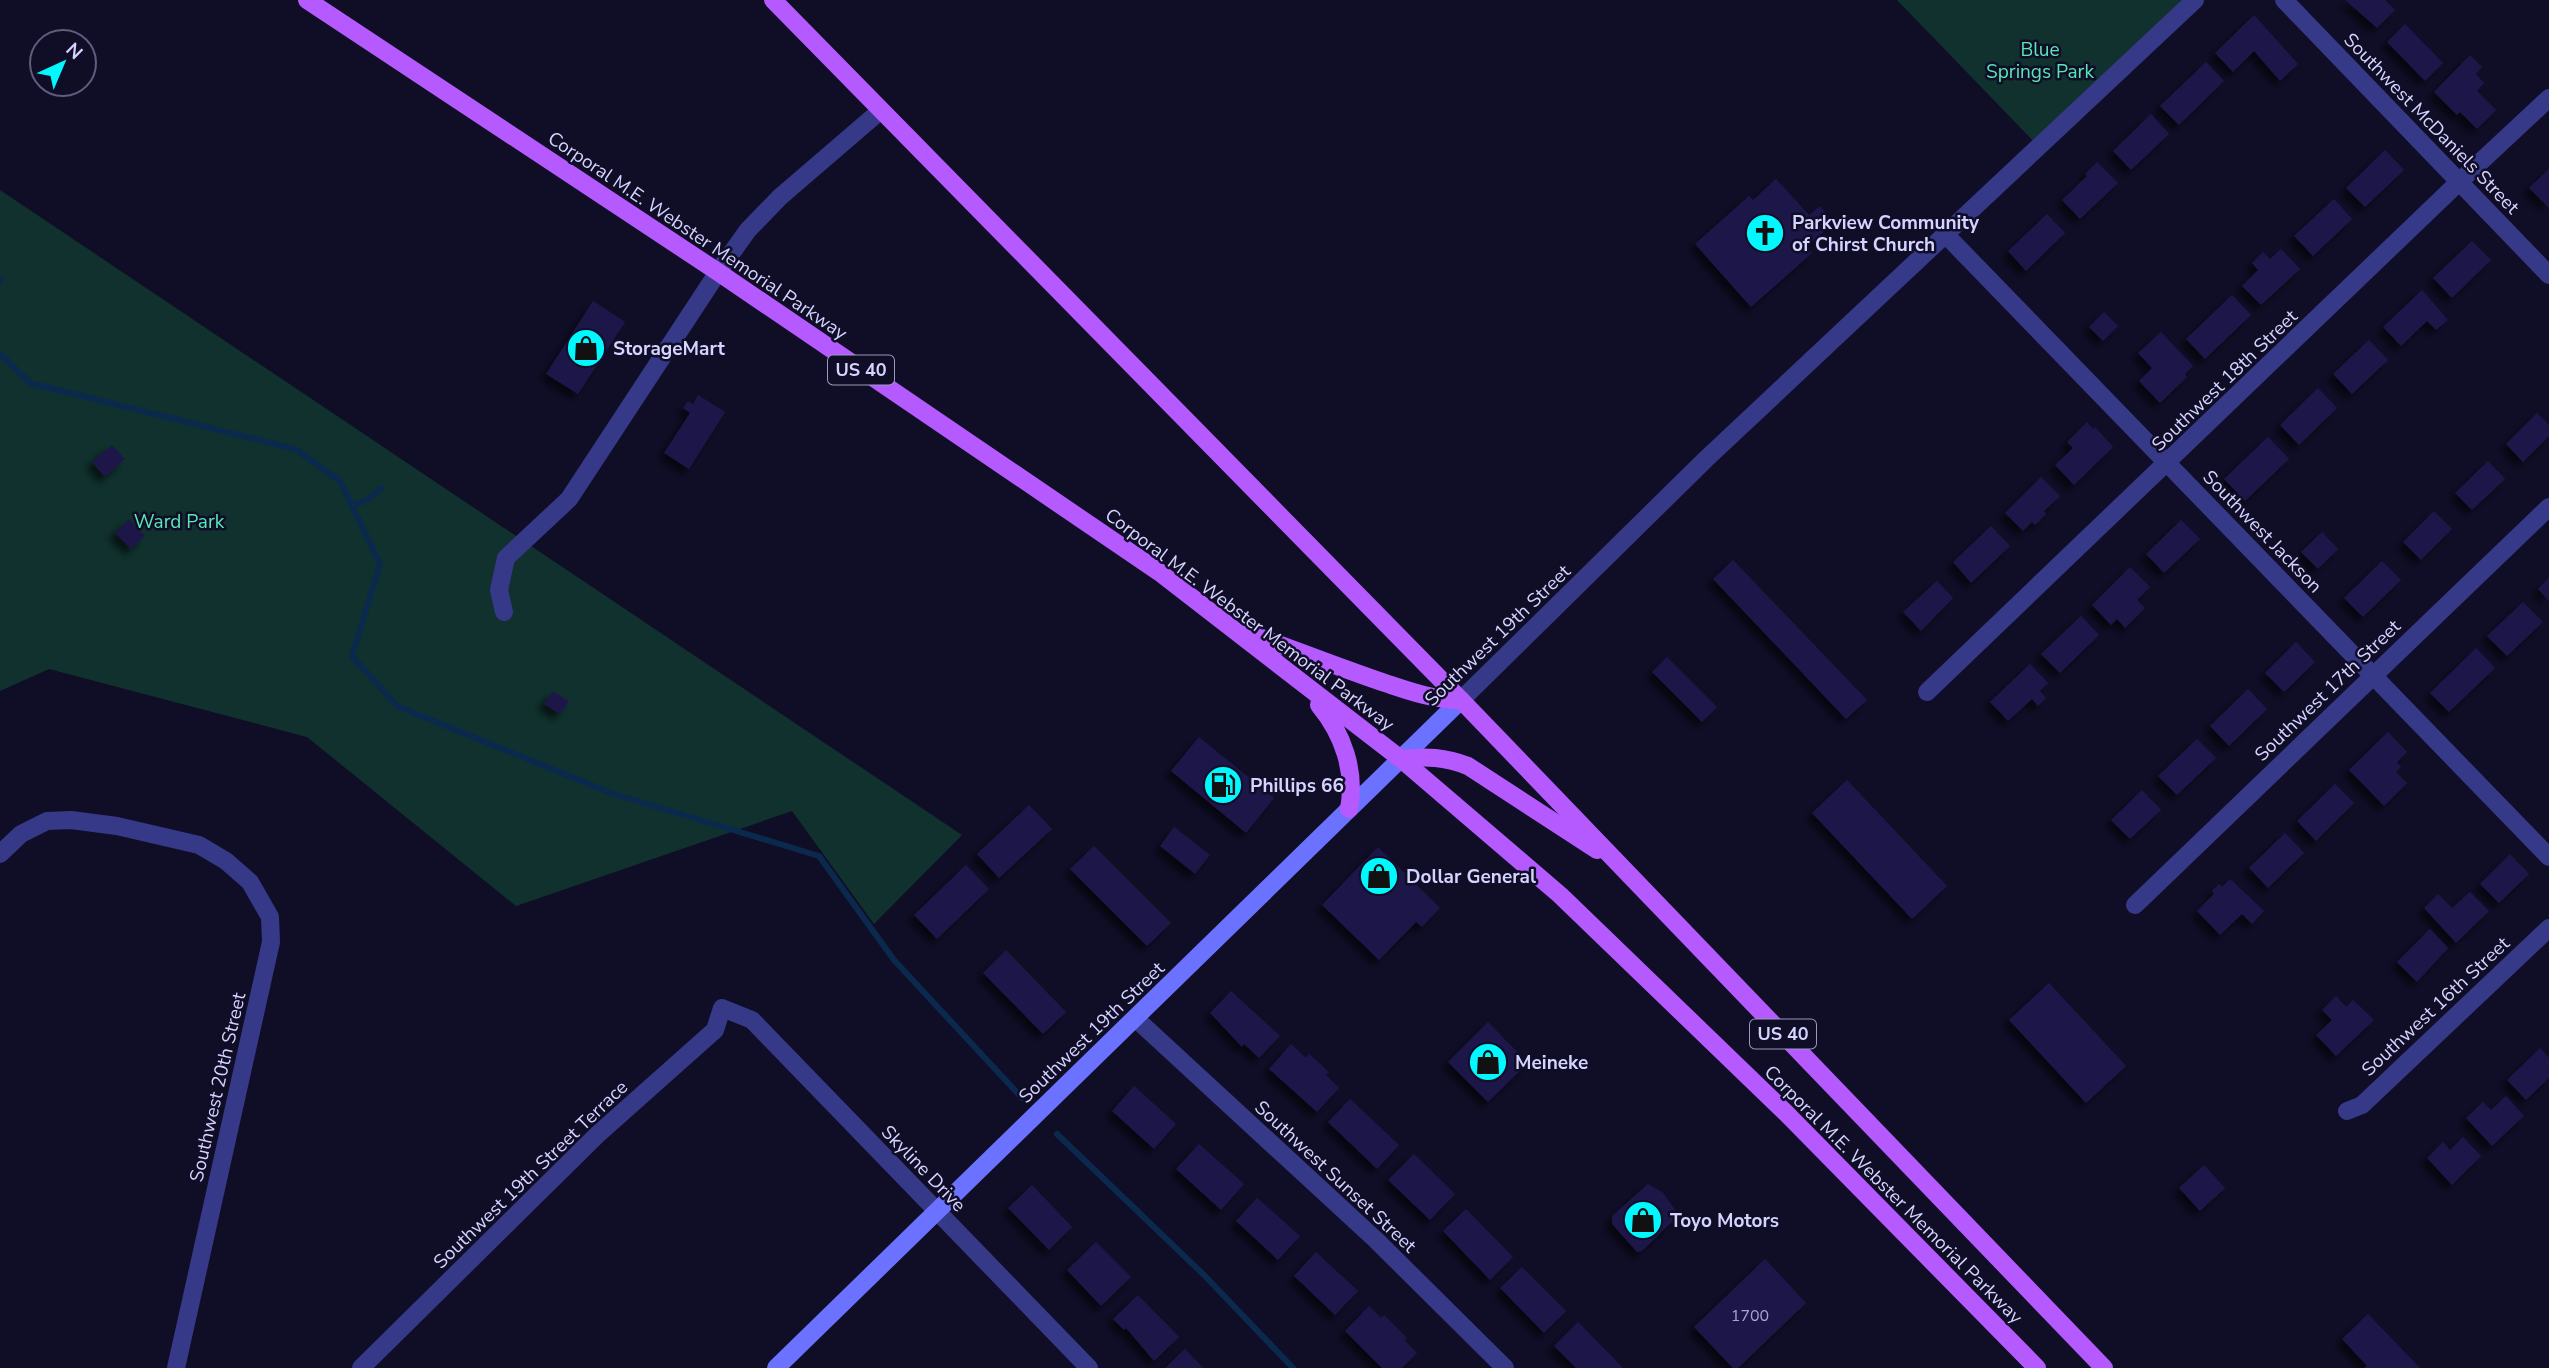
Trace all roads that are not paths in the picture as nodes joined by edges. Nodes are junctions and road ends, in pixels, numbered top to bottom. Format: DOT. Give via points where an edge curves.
graph roads {
  1 [pos="307,0"];
  2 [pos="773,0"];
  3 [pos="2195,0"];
  4 [pos="2284,0"];
  5 [pos="2549,98"];
  6 [pos="880,111"];
  7 [pos="2460,181"];
  8 [pos="1946,235"];
  9 [pos="718,272"];
  10 [pos="2549,275"];
  11 [pos="2168,464"];
  12 [pos="2549,507"];
  13 [pos="504,611"];
  14 [pos="1229,626"];
  15 [pos="2374,674"];
  16 [pos="1296,678"];
  17 [pos="1927,692"];
  18 [pos="1461,700"];
  19 [pos="1401,759"];
  20 [pos="1349,809"];
  21 [pos="0,855"];
  22 [pos="2549,857"];
  23 [pos="1620,865"];
  24 [pos="2135,905"];
  25 [pos="2549,928"];
  26 [pos="722,1008"];
  27 [pos="1135,1018"];
  28 [pos="2347,1111"];
  29 [pos="937,1212"];
  30 [pos="176,1368"];
  31 [pos="361,1368"];
  32 [pos="776,1368"];
  33 [pos="1088,1368"];
  34 [pos="1505,1368"];
  35 [pos="2036,1368"];
  36 [pos="2104,1368"];
  1 -- 9 [label="main road, Corporal M.E. Webster Memorial Parkway / US 40"];
  2 -- 6 [label="main road, Corporal M.E. Webster Memorial Parkway / US 40"];
  3 -- 8 [label="street, Southwest 19th Street"];
  4 -- 7 [label="street, Southwest McDaniels Street"];
  5 -- 7 [label="street, Southwest 18th Street"];
  6 -- 9 [label="street" via="780,197 748,230"];
  6 -- 18 [label="main road, Corporal M.E. Webster Memorial Parkway / US 40"];
  7 -- 10 [label="street, Southwest McDaniels Street"];
  7 -- 11 [label="street, Southwest 18th Street"];
  8 -- 11 [label="street, Southwest Jackson"];
  8 -- 18 [label="street, Southwest 19th Street" via="1706,459"];
  9 -- 13 [label="street" via="569,499 506,558 499,590"];
  9 -- 14 [label="main road, Corporal M.E. Webster Memorial Parkway / US 40" via="1159,572"];
  11 -- 15 [label="street, Southwest Jackson"];
  11 -- 17 [label="street, Southwest 18th Street"];
  12 -- 15 [label="street, Southwest 17th Street"];
  14 -- 16 [label="main road, Corporal M.E. Webster Memorial Parkway / US 40"];
  14 -- 18 [label="main road" via="1418,694"];
  15 -- 22 [label="street, Southwest Jackson"];
  15 -- 24 [label="street, Southwest 17th Street"];
  16 -- 19 [label="main road, Corporal M.E. Webster Memorial Parkway / US 40"];
  16 -- 20 [label="main road" via="1334,722 1351,780"];
  18 -- 19 [label="street, Southwest 19th Street"];
  18 -- 23 [label="main road, Corporal M.E. Webster Memorial Parkway / US 40"];
  19 -- 20 [label="street, Southwest 19th Street"];
  19 -- 23 [label="main road" via="1426,756 1468,766"];
  19 -- 35 [label="main road, Corporal M.E. Webster Memorial Parkway / US 40" via="1560,895 1787,1114"];
  20 -- 27 [label="street, Southwest 19th Street"];
  21 -- 30 [label="street, Southwest 20th Street" via="21,834 47,821 117,827 199,845 250,882 270,917 271,942"];
  23 -- 36 [label="main road, Corporal M.E. Webster Memorial Parkway / US 40"];
  25 -- 28 [label="street, Southwest 16th Street" via="2361,1105"];
  26 -- 29 [label="street, Skyline Drive" via="752,1020"];
  26 -- 31 [label="street, Southwest 19th Street Terrace" via="715,1030 597,1135"];
  27 -- 29 [label="street, Southwest 19th Street"];
  27 -- 34 [label="street, Southwest Sunset Street" via="1376,1240"];
  29 -- 32 [label="street, Southwest 19th Street"];
  29 -- 33 [label="street, Skyline Drive"];
}
